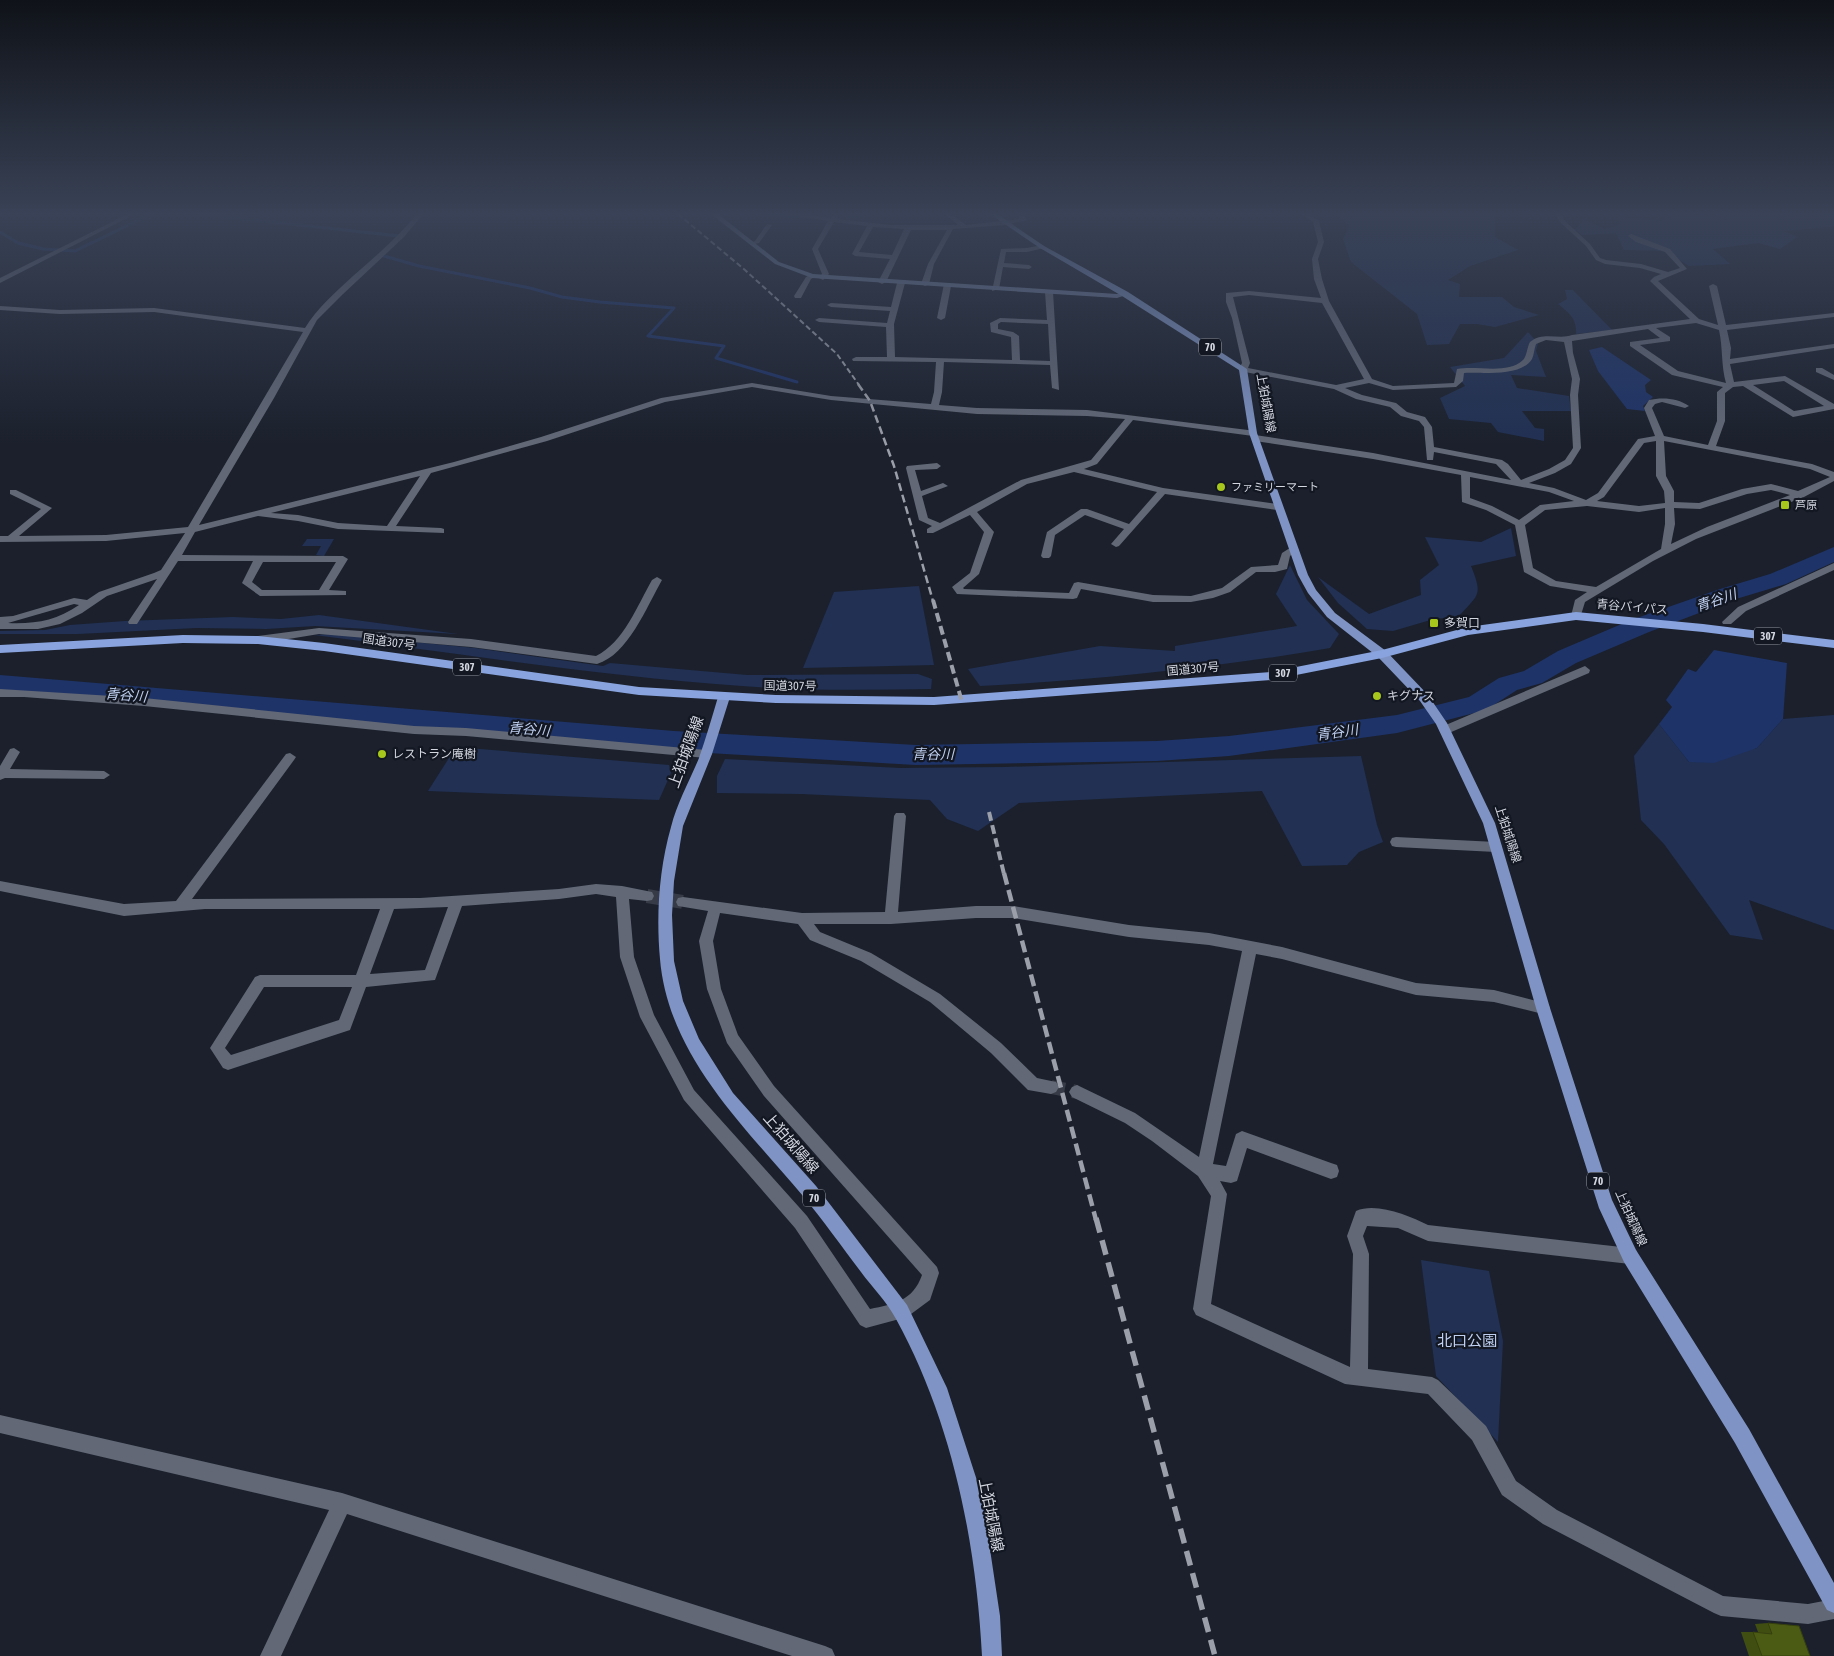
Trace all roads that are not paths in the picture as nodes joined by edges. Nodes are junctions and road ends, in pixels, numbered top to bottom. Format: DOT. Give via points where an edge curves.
graph roads {
  1 [pos="341,291"];
  2 [pos="801,291"];
  3 [pos="899,291"];
  4 [pos="946,291"];
  5 [pos="1036,291"];
  6 [pos="1120,291"];
  7 [pos="1321,291"];
  8 [pos="1665,291"];
  9 [pos="1714,291"];
  10 [pos="1049,292"];
  11 [pos="1125,294"];
  12 [pos="798,296"];
  13 [pos="1324,301"];
  14 [pos="832,304"];
  15 [pos="0,308"];
  16 [pos="895,308"];
  17 [pos="1834,315"];
  18 [pos="941,318"];
  19 [pos="819,320"];
  20 [pos="1696,321"];
  21 [pos="1052,322"];
  22 [pos="890,325"];
  23 [pos="1649,328"];
  24 [pos="1722,328"];
  25 [pos="308,330"];
  26 [pos="1568,340"];
  27 [pos="1834,346"];
  28 [pos="856,359"];
  29 [pos="891,359"];
  30 [pos="940,360"];
  31 [pos="1016,362"];
  32 [pos="1728,362"];
  33 [pos="1054,364"];
  34 [pos="1243,369"];
  35 [pos="1819,370"];
  36 [pos="1834,378"];
  37 [pos="1369,381"];
  38 [pos="1746,384"];
  39 [pos="1729,385"];
  40 [pos="1336,387"];
  41 [pos="1056,388"];
  42 [pos="1685,406"];
  43 [pos="1832,406"];
  44 [pos="934,407"];
  45 [pos="1131,417"];
  46 [pos="1254,435"];
  47 [pos="1660,438"];
  48 [pos="1431,449"];
  49 [pos="1710,449"];
  50 [pos="936,466"];
  51 [pos="1430,468"];
  52 [pos="1074,469"];
  53 [pos="427,472"];
  54 [pos="1465,474"];
  55 [pos="1834,476"];
  56 [pos="1519,484"];
  57 [pos="943,486"];
  58 [pos="1163,491"];
  59 [pos="13,492"];
  60 [pos="917,495"];
  61 [pos="1802,495"];
  62 [pos="1587,503"];
  63 [pos="1669,505"];
  64 [pos="1277,507"];
  65 [pos="972,511"];
  66 [pos="256,513"];
  67 [pos="1520,524"];
  68 [pos="940,526"];
  69 [pos="1129,527"];
  70 [pos="389,528"];
  71 [pos="191,530"];
  72 [pos="441,531"];
  73 [pos="930,531"];
  74 [pos="11,538"];
  75 [pos="0,539"];
  76 [pos="1116,544"];
  77 [pos="1293,549"];
  78 [pos="1665,552"];
  79 [pos="1046,556"];
  80 [pos="175,558"];
  81 [pos="259,560"];
  82 [pos="1834,566"];
  83 [pos="165,572"];
  84 [pos="657,580"];
  85 [pos="1597,590"];
  86 [pos="322,593"];
  87 [pos="342,593"];
  88 [pos="88,602"];
  89 [pos="1576,616"];
  90 [pos="0,620"];
  91 [pos="134,622"];
  92 [pos="1727,622"];
  93 [pos="0,626"];
  94 [pos="258,640"];
  95 [pos="1834,644"];
  96 [pos="0,649"];
  97 [pos="1382,654"];
  98 [pos="1585,670"];
  99 [pos="0,693"];
  100 [pos="724,697"];
  101 [pos="934,701"];
  102 [pos="1443,727"];
  103 [pos="707,751"];
  104 [pos="14,752"];
  105 [pos="290,757"];
  106 [pos="1,775"];
  107 [pos="104,775"];
  108 [pos="900,816"];
  109 [pos="1396,842"];
  110 [pos="1496,847"];
  111 [pos="0,886"];
  112 [pos="622,891"];
  113 [pos="648,896"];
  114 [pos="457,901"];
  115 [pos="683,902"];
  116 [pos="389,903"];
  117 [pos="180,906"];
  118 [pos="715,908"];
  119 [pos="891,918"];
  120 [pos="802,919"];
  121 [pos="1250,948"];
  122 [pos="361,981"];
  123 [pos="1542,1008"];
  124 [pos="1051,1087"];
  125 [pos="1077,1092"];
  126 [pos="1204,1170"];
  127 [pos="1331,1171"];
  128 [pos="1630,1256"];
  129 [pos="901,1311"];
  130 [pos="1359,1376"];
  131 [pos="0,1424"];
  132 [pos="342,1502"];
  133 [pos="1834,1603"];
  134 [pos="1834,1609"];
  135 [pos="270,1656"];
  136 [pos="825,1656"];
  137 [pos="992,1656"];
  1 -- 25 [label="street"];
  2 -- 12 [label="street"];
  3 -- 16 [label="street"];
  4 -- 18 [label="street"];
  5 -- 10 [label="main road"];
  6 -- 11 [label="main road, 上狛城陽線 / 70"];
  7 -- 13 [label="street"];
  8 -- 20 [label="street"];
  9 -- 24 [label="street"];
  10 -- 11 [label="main road"];
  10 -- 21 [label="street"];
  11 -- 34 [label="main road, 上狛城陽線 / 70"];
  13 -- 34 [label="street" via="1228,295 1246,363"];
  13 -- 37 [label="street"];
  14 -- 16 [label="street"];
  15 -- 25 [label="street" via="60,312 154,310"];
  16 -- 22 [label="street"];
  17 -- 24 [label="street"];
  19 -- 22 [label="street"];
  20 -- 23 [label="street"];
  20 -- 24 [label="street"];
  21 -- 31 [label="street" via="1000,320 994,323 994,330 1015,336"];
  21 -- 33 [label="street"];
  22 -- 29 [label="street"];
  23 -- 26 [label="street"];
  23 -- 39 [label="street" via="1667,339 1633,344 1675,373"];
  24 -- 32 [label="street"];
  25 -- 71 [label="street"];
  26 -- 37 [label="street" via="1543,338 1534,341 1525,362 1492,370 1460,371 1456,385 1393,388"];
  26 -- 56 [label="street" via="1576,379 1577,448 1568,462"];
  27 -- 32 [label="street"];
  28 -- 29 [label="street"];
  29 -- 30 [label="street"];
  30 -- 31 [label="street"];
  30 -- 44 [label="street"];
  31 -- 33 [label="street"];
  32 -- 39 [label="street"];
  33 -- 41 [label="street"];
  34 -- 40 [label="street"];
  34 -- 46 [label="main road, 上狛城陽線 / 70"];
  35 -- 36 [label="street"];
  37 -- 40 [label="street"];
  38 -- 39 [label="street"];
  38 -- 43 [label="street" via="1785,378"];
  38 -- 43 [label="street" via="1793,414"];
  39 -- 49 [label="street" via="1721,392 1722,424"];
  40 -- 48 [label="street" via="1393,405 1404,414 1422,419 1428,427"];
  42 -- 47 [label="street" via="1662,400 1652,402 1649,414"];
  44 -- 45 [label="street"];
  44 -- 53 [label="street" via="832,398 752,385 664,400"];
  45 -- 46 [label="street"];
  45 -- 52 [label="street" via="1094,462"];
  46 -- 51 [label="street"];
  46 -- 64 [label="main road, 上狛城陽線 / 70"];
  47 -- 49 [label="street"];
  47 -- 62 [label="street" via="1641,441 1601,495"];
  47 -- 63 [label="street" via="1662,476 1669,491"];
  48 -- 51 [label="street"];
  48 -- 56 [label="street" via="1499,462"];
  49 -- 55 [label="street" via="1812,468"];
  50 -- 60 [label="street" via="910,468"];
  51 -- 54 [label="street"];
  52 -- 58 [label="street"];
  52 -- 65 [label="street" via="1024,482"];
  53 -- 66 [label="street"];
  53 -- 70 [label="street"];
  54 -- 56 [label="street"];
  54 -- 67 [label="street" via="1465,500"];
  55 -- 61 [label="street"];
  56 -- 62 [label="street" via="1551,490"];
  57 -- 60 [label="street"];
  58 -- 64 [label="street"];
  58 -- 69 [label="street"];
  59 -- 74 [label="street" via="47,508"];
  60 -- 68 [label="street" via="924,520"];
  61 -- 63 [label="street" via="1770,488 1745,491 1700,506"];
  61 -- 78 [label="street" via="1734,520"];
  62 -- 63 [label="street" via="1638,509"];
  62 -- 67 [label="street" via="1542,507"];
  63 -- 78 [label="street" via="1670,524"];
  64 -- 77 [label="main road, 上狛城陽線 / 70"];
  65 -- 68 [label="street"];
  65 -- 77 [label="street" via="989,532 974,574 957,587 961,592 1073,596 1078,585 1136,596 1193,600 1227,590 1251,570 1277,570 1283,566 1285,555"];
  66 -- 70 [label="street" via="338,526"];
  66 -- 71 [label="street"];
  67 -- 85 [label="street" via="1528,570 1554,584"];
  68 -- 73 [label="street"];
  69 -- 76 [label="street"];
  69 -- 79 [label="street" via="1084,511 1050,534"];
  70 -- 72 [label="street"];
  71 -- 74 [label="street" via="80,539"];
  71 -- 80 [label="street"];
  74 -- 75 [label="street"];
  77 -- 97 [label="main road, 上狛城陽線 / 70" via="1321,604"];
  78 -- 85 [label="street"];
  80 -- 81 [label="street"];
  80 -- 83 [label="street"];
  81 -- 86 [label="street" via="247,583 260,593"];
  81 -- 86 [label="street" via="343,559"];
  82 -- 92 [label="street" via="1742,609"];
  83 -- 88 [label="street"];
  83 -- 91 [label="street"];
  84 -- 94 [label="street" via="620,642 605,658 597,660 471,643 319,631"];
  85 -- 89 [label="street" via="1580,600"];
  86 -- 87 [label="street"];
  88 -- 90 [label="street" via="74,602"];
  88 -- 93 [label="street" via="59,623 37,627"];
  89 -- 95 [label="highway, 青谷バイパス / 307"];
  89 -- 97 [label="highway, 国道307号 / 307" via="1468,631"];
  94 -- 96 [label="highway, 国道307号 / 307" via="184,639"];
  94 -- 100 [label="highway, 国道307号 / 307" via="639,691"];
  97 -- 101 [label="highway, 国道307号 / 307" via="1271,676"];
  97 -- 102 [label="main road, 上狛城陽線 / 70" via="1424,698"];
  98 -- 102 [label="street"];
  99 -- 103 [label="street" via="144,702 414,730"];
  100 -- 101 [label="highway, 国道307号 / 307"];
  100 -- 103 [label="main road, 上狛城陽線 / 70"];
  102 -- 110 [label="main road, 上狛城陽線 / 70" via="1489,824"];
  103 -- 129 [label="main road, 上狛城陽線 / 70" via="677,826 667,882 667,961 676,1001 693,1044 728,1098 810,1192"];
  104 -- 106 [label="street"];
  105 -- 117 [label="street"];
  106 -- 107 [label="street"];
  108 -- 119 [label="street"];
  109 -- 110 [label="street"];
  110 -- 123 [label="main road, 上狛城陽線 / 70"];
  111 -- 117 [label="street" via="124,910"];
  112 -- 113 [label="street"];
  112 -- 114 [label="street" via="596,889"];
  112 -- 129 [label="street" via="627,957 647,1017 689,1095 802,1222 866,1319"];
  114 -- 116 [label="street"];
  114 -- 122 [label="street" via="430,976"];
  115 -- 118 [label="street"];
  116 -- 117 [label="street"];
  116 -- 122 [label="street"];
  118 -- 120 [label="street"];
  118 -- 129 [label="street" via="706,941 714,990 732,1038 769,1091 931,1273 924,1294"];
  119 -- 120 [label="street"];
  119 -- 121 [label="street" via="1014,912 1129,931 1209,939"];
  120 -- 124 [label="street" via="814,936 866,957 935,998 996,1048 1033,1085"];
  121 -- 123 [label="street" via="1282,953 1416,989 1494,996"];
  121 -- 126 [label="street"];
  122 -- 122 [label="street" via="345,1025 228,1063 217,1048 260,981"];
  123 -- 128 [label="main road, 上狛城陽線 / 70" via="1605,1202"];
  125 -- 126 [label="street" via="1130,1118"];
  126 -- 127 [label="street" via="1231,1175 1242,1139"];
  126 -- 130 [label="street" via="1219,1194 1202,1309 1345,1374"];
  128 -- 130 [label="street" via="1428,1233 1398,1220 1362,1217 1356,1236 1361,1254"];
  128 -- 133 [label="main road, 上狛城陽線 / 70" via="1742,1436"];
  129 -- 137 [label="main road, 上狛城陽線 / 70" via="938,1388 972,1496 990,1616"];
  130 -- 134 [label="street" via="1432,1386 1479,1434 1509,1488 1550,1517 1721,1606 1808,1614"];
  131 -- 132 [label="street"];
  132 -- 135 [label="street"];
  132 -- 136 [label="street"];
}
